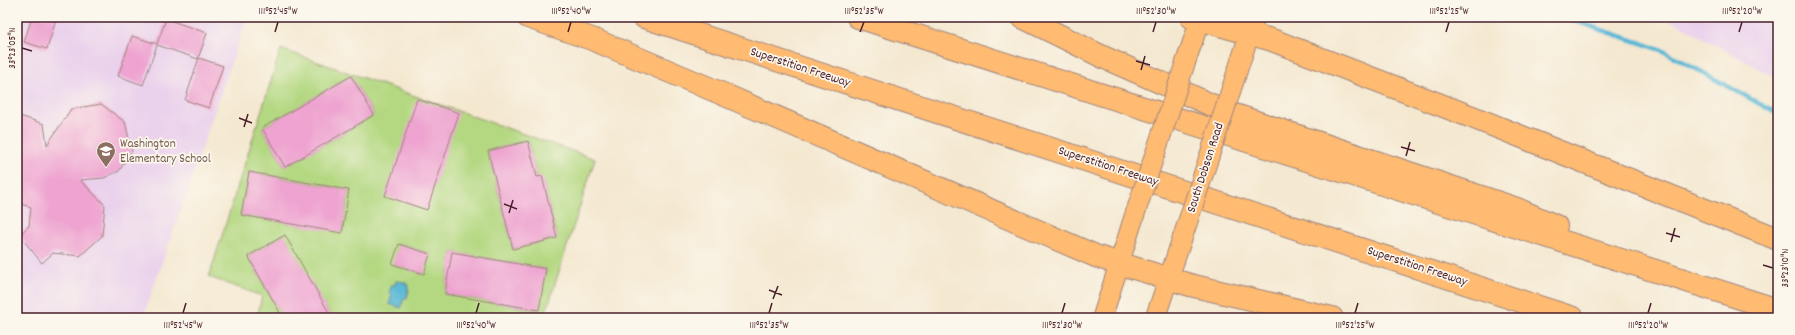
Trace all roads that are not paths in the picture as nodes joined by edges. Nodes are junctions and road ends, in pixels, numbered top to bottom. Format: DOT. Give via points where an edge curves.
graph roads {
  1 [pos="528,17"];
  2 [pos="644,17"];
  3 [pos="858,17"];
  4 [pos="1022,17"];
  5 [pos="1197,18"];
  6 [pos="1253,25"];
  7 [pos="1778,239"];
  8 [pos="1119,264"];
  9 [pos="1677,278"];
  10 [pos="1170,280"];
  11 [pos="1778,310"];
  12 [pos="1102,318"];
  13 [pos="1155,318"];
  14 [pos="1332,318"];
  15 [pos="1573,318"];
  1 -- 8 [label="highway" via="613,48"];
  2 -- 15 [label="highway, Superstition Freeway"];
  3 -- 9 [label="highway"];
  4 -- 9 [label="highway" via="1103,57 1232,114 1517,209"];
  5 -- 6 [label="highway"];
  5 -- 8 [label="main road, bridge" via="1186,61"];
  6 -- 7 [label="highway" via="1465,114"];
  6 -- 10 [label="main road, South Dobson Road, bridge"];
  8 -- 10 [label="highway"];
  8 -- 12 [label="main road"];
  9 -- 11 [label="highway"];
  10 -- 13 [label="main road, South Dobson Road"];
  10 -- 14 [label="highway"];
}
